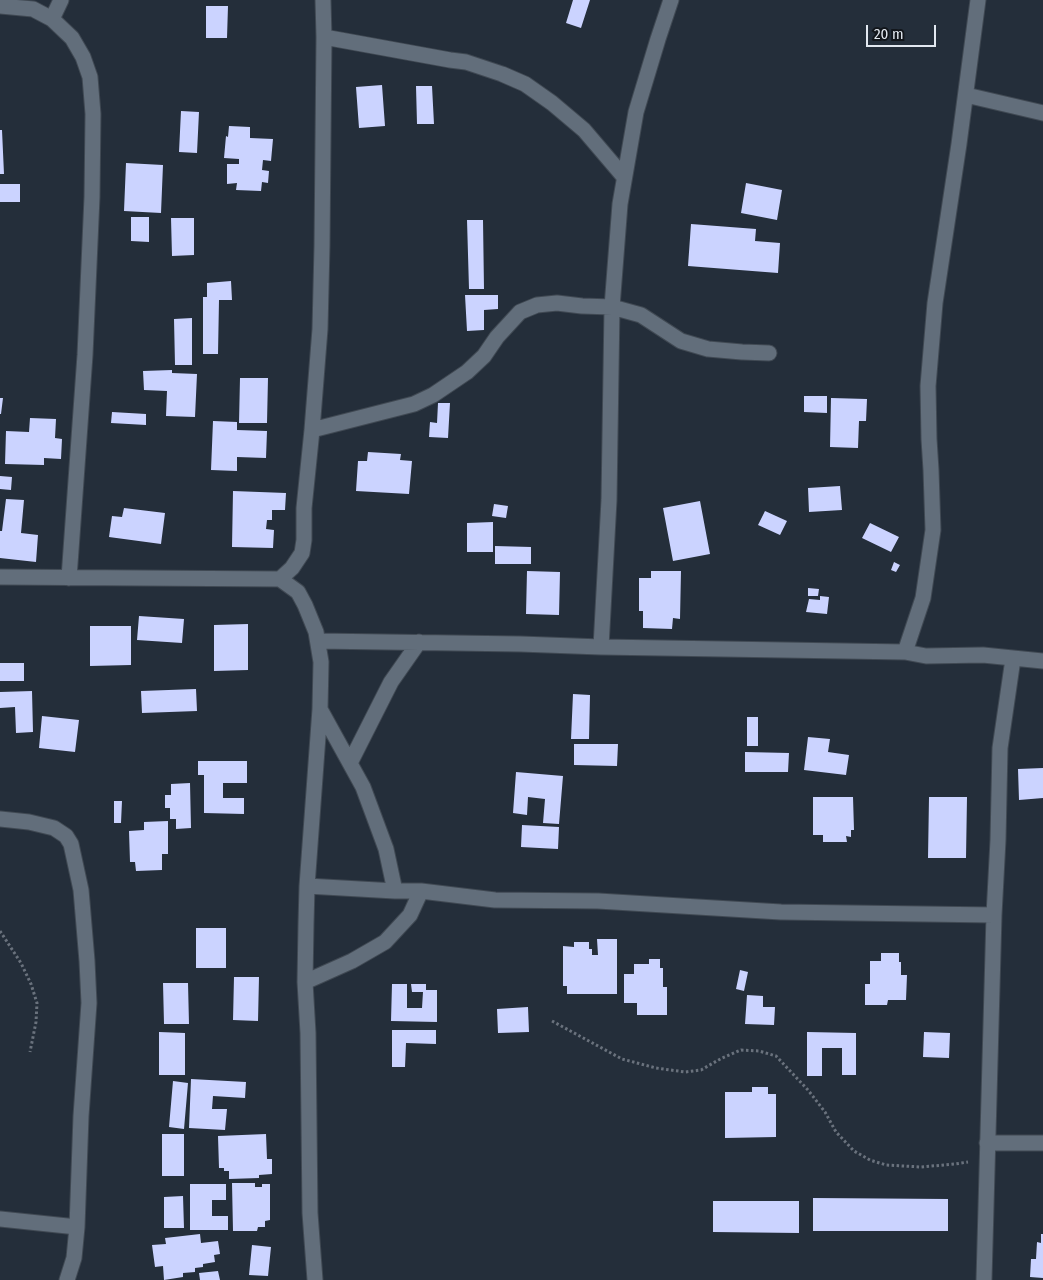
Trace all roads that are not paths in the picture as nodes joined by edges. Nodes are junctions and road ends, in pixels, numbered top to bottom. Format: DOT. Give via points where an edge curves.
graph roads {
  1 [pos="61,0"];
  2 [pos="323,0"];
  3 [pos="671,0"];
  4 [pos="978,0"];
  5 [pos="0,6"];
  6 [pos="52,19"];
  7 [pos="324,37"];
  8 [pos="966,95"];
  9 [pos="1043,113"];
  10 [pos="624,177"];
  11 [pos="612,307"];
  12 [pos="768,352"];
  13 [pos="312,430"];
  14 [pos="0,577"];
  15 [pos="69,578"];
  16 [pos="280,579"];
  17 [pos="318,641"];
  18 [pos="419,642"];
  19 [pos="601,647"];
  20 [pos="905,652"];
  21 [pos="1013,659"];
  22 [pos="1043,661"];
  23 [pos="320,709"];
  24 [pos="350,763"];
  25 [pos="0,819"];
  26 [pos="307,886"];
  27 [pos="395,891"];
  28 [pos="420,891"];
  29 [pos="994,915"];
  30 [pos="306,982"];
  31 [pos="1043,1142"];
  32 [pos="988,1150"];
  33 [pos="0,1219"];
  34 [pos="77,1228"];
  35 [pos="67,1280"];
  36 [pos="315,1280"];
  37 [pos="984,1280"];
  1 -- 6 [label="street"];
  2 -- 7 [label="street"];
  3 -- 10 [label="street" via="636,112"];
  4 -- 8 [label="street"];
  5 -- 6 [label="street" via="33,9"];
  6 -- 15 [label="street" via="72,38 83,57 90,77 92,114 92,197 85,346"];
  7 -- 10 [label="street" via="466,62 525,84 584,130"];
  7 -- 13 [label="street" via="320,329"];
  8 -- 9 [label="street"];
  8 -- 20 [label="street" via="935,303 928,386 933,530 923,598"];
  10 -- 11 [label="street"];
  11 -- 12 [label="street" via="641,315 680,341 690,344 708,349"];
  11 -- 13 [label="street" via="557,303 537,305 520,312 484,356 433,395 414,404"];
  11 -- 19 [label="street" via="609,500"];
  13 -- 16 [label="street" via="302,553"];
  14 -- 15 [label="street"];
  15 -- 16 [label="street"];
  16 -- 17 [label="street" via="298,592"];
  17 -- 18 [label="street"];
  17 -- 23 [label="street"];
  18 -- 19 [label="street"];
  18 -- 24 [label="street" via="391,682"];
  19 -- 20 [label="street"];
  20 -- 21 [label="street" via="926,656 983,655"];
  21 -- 22 [label="street"];
  21 -- 29 [label="street" via="1000,748"];
  23 -- 24 [label="street"];
  23 -- 26 [label="street"];
  24 -- 27 [label="street" via="363,787 386,849"];
  25 -- 34 [label="street" via="54,828 66,836 71,844 81,890 89,1002"];
  26 -- 27 [label="street"];
  26 -- 30 [label="street"];
  27 -- 28 [label="street"];
  28 -- 29 [label="street" via="495,900 598,901 781,912"];
  28 -- 30 [label="street" via="410,915 384,942"];
  29 -- 32 [label="street"];
  30 -- 36 [label="street" via="310,1213"];
  31 -- 32 [label="street"];
  32 -- 37 [label="street"];
  33 -- 34 [label="street"];
  34 -- 35 [label="street" via="74,1258"];
}
